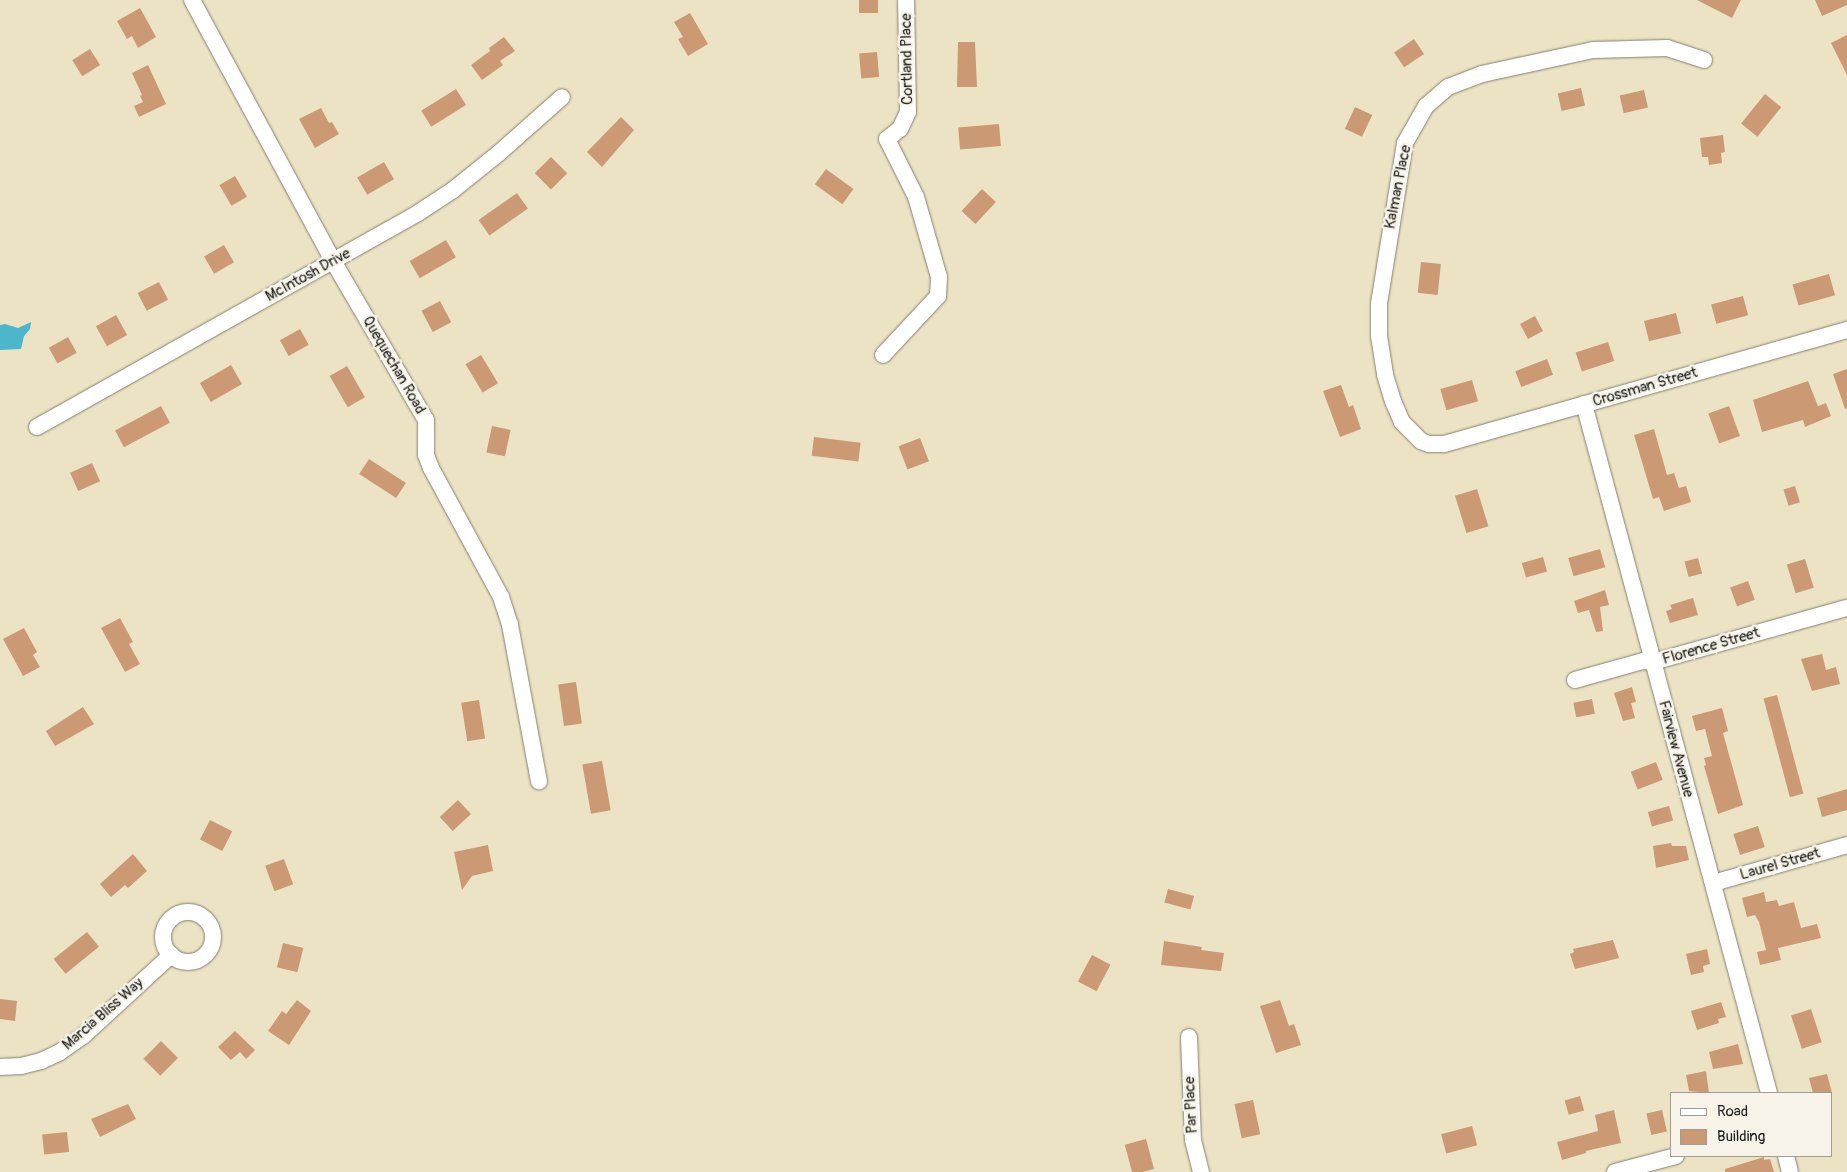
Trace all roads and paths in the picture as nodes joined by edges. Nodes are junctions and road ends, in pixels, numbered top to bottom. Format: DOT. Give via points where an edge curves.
graph roads {
  1 [pos="192,0"];
  2 [pos="906,0"];
  3 [pos="1704,60"];
  4 [pos="562,97"];
  5 [pos="333,261"];
  6 [pos="1847,330"];
  7 [pos="883,355"];
  8 [pos="1584,404"];
  9 [pos="37,427"];
  10 [pos="1444,444"];
  11 [pos="1847,608"];
  12 [pos="1653,662"];
  13 [pos="1575,680"];
  14 [pos="539,781"];
  15 [pos="1847,846"];
  16 [pos="1712,883"];
  17 [pos="171,955"];
  18 [pos="1189,1037"];
  19 [pos="0,1067"];
  20 [pos="1769,1092"];
  21 [pos="1672,1157"];
  22 [pos="1786,1157"];
  23 [pos="1201,1172"];
  24 [pos="1614,1172"];
  25 [pos="1790,1172"];
  1 -- 5 [label="street, Quequechan Road"];
  2 -- 7 [label="street, Cortland Place" via="908,112 900,129 887,139 916,197 939,277 938,296"];
  3 -- 10 [label="street, Kalman Place" via="1667,48 1593,50 1482,74 1448,88 1426,106 1405,143 1384,265 1379,336 1388,388 1402,422 1421,441"];
  4 -- 5 [label="street, McIntosh Drive" via="453,190"];
  5 -- 9 [label="street, McIntosh Drive"];
  5 -- 14 [label="street, Quequechan Road" via="426,420 426,455 431,468 501,597 519,668"];
  6 -- 8 [label="street, Crossman Street"];
  8 -- 10 [label="street, Crossman Street"];
  8 -- 12 [label="street, Fairview Avenue"];
  11 -- 12 [label="street, Florence Street"];
  12 -- 13 [label="street, Florence Street" via="1643,661"];
  12 -- 16 [label="street, Fairview Avenue"];
  15 -- 16 [label="street, Laurel Street"];
  16 -- 20 [label="street, Fairview Avenue"];
  17 -- 19 [label="street, Marcia Bliss Way" via="83,1036 60,1052 21,1066"];
  18 -- 23 [label="street, Par Place" via="1193,1140"];
  21 -- 24 [label="street"];
  22 -- 25 [label="street"];
}
